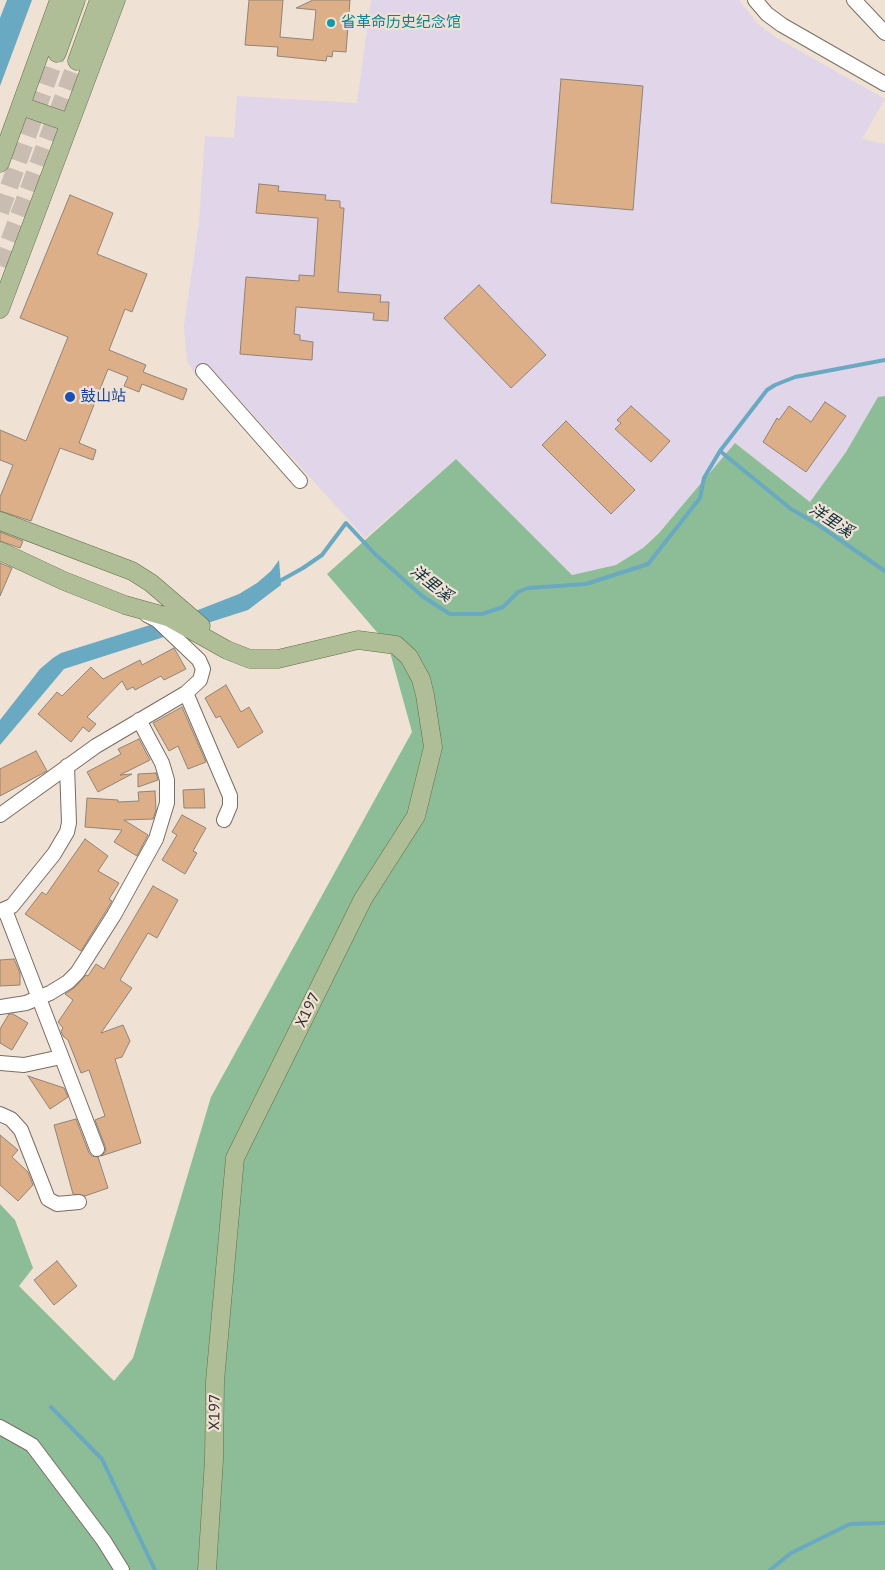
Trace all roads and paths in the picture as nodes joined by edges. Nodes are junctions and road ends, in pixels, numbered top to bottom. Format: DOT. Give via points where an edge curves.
graph roads {
  1 [pos="59,0"];
  2 [pos="76,0"];
  3 [pos="99,0"];
  4 [pos="116,0"];
  5 [pos="755,0"];
  6 [pos="854,0"];
  7 [pos="885,33"];
  8 [pos="57,53"];
  9 [pos="77,61"];
  10 [pos="885,84"];
  11 [pos="21,106"];
  12 [pos="70,124"];
  13 [pos="0,163"];
  14 [pos="0,308"];
  15 [pos="203,371"];
  16 [pos="300,481"];
  17 [pos="0,521"];
  18 [pos="0,551"];
  19 [pos="163,619"];
  20 [pos="205,633"];
  21 [pos="186,693"];
  22 [pos="139,720"];
  23 [pos="68,766"];
  24 [pos="0,815"];
  25 [pos="224,820"];
  26 [pos="3,910"];
  27 [pos="38,998"];
  28 [pos="0,1007"];
  29 [pos="61,1057"];
  30 [pos="0,1063"];
  31 [pos="0,1114"];
  32 [pos="97,1149"];
  33 [pos="79,1202"];
  34 [pos="0,1426"];
  35 [pos="122,1570"];
  36 [pos="207,1570"];
  1 -- 11 [label="main road"];
  2 -- 8 [label="main road"];
  3 -- 9 [label="main road"];
  4 -- 12 [label="main road"];
  5 -- 10 [label="street" via="782,26"];
  6 -- 7 [label="street"];
  11 -- 12 [label="main road"];
  11 -- 13 [label="main road"];
  12 -- 14 [label="main road"];
  15 -- 16 [label="street"];
  17 -- 20 [label="main road" via="132,571 186,611"];
  18 -- 19 [label="main road" via="64,581"];
  19 -- 20 [label="main road"];
  19 -- 21 [label="street" via="203,669 200,680"];
  20 -- 36 [label="main road, X197 / X197" via="227,650 250,659 268,660 348,641 369,640 396,645 409,657 421,679 433,747 416,816 363,899 235,1158 215,1381"];
  21 -- 22 [label="street"];
  21 -- 25 [label="street" via="230,796"];
  22 -- 23 [label="street"];
  22 -- 27 [label="street" via="165,771 168,792 161,826 145,861 84,962 68,982"];
  23 -- 24 [label="street"];
  23 -- 26 [label="street" via="67,832 54,854 12,906"];
  26 -- 27 [label="street"];
  27 -- 28 [label="street"];
  27 -- 29 [label="street"];
  29 -- 30 [label="street" via="24,1065"];
  29 -- 32 [label="street"];
  31 -- 33 [label="street" via="11,1119 21,1130 48,1199 57,1204"];
  34 -- 35 [label="street" via="32,1445"];
}
